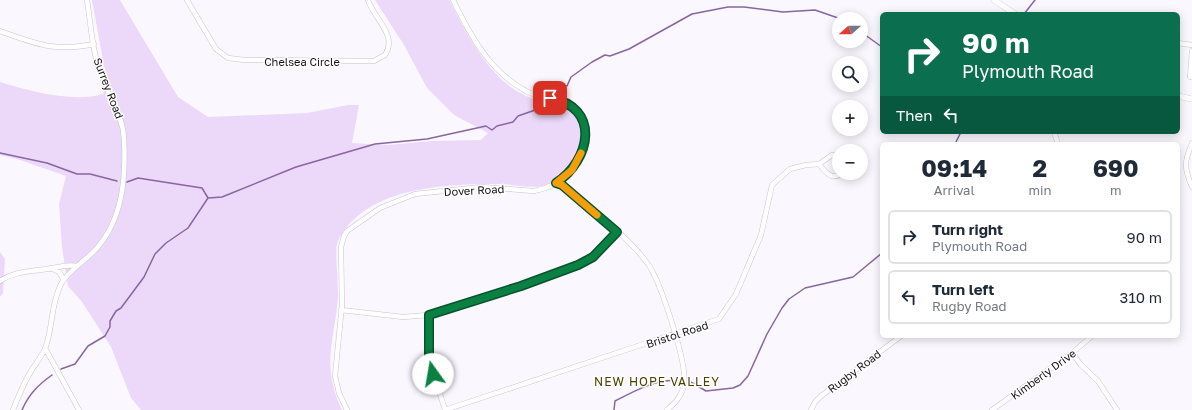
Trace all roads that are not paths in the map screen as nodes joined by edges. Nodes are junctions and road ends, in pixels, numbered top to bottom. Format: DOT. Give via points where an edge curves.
graph roads {
  1 [pos="87,0"];
  2 [pos="187,0"];
  3 [pos="368,0"];
  4 [pos="453,0"];
  5 [pos="994,0"];
  6 [pos="1012,12"];
  7 [pos="0,31"];
  8 [pos="1180,42"];
  9 [pos="94,44"];
  10 [pos="1192,45"];
  11 [pos="1192,51"];
  12 [pos="1190,77"];
  13 [pos="1180,96"];
  14 [pos="1192,99"];
  15 [pos="1192,143"];
  16 [pos="832,155"];
  17 [pos="819,164"];
  18 [pos="832,176"];
  19 [pos="556,183"];
  20 [pos="1192,187"];
  21 [pos="617,232"];
  22 [pos="76,266"];
  23 [pos="51,268"];
  24 [pos="64,280"];
  25 [pos="0,281"];
  26 [pos="341,310"];
  27 [pos="429,315"];
  28 [pos="675,335"];
  29 [pos="898,338"];
  30 [pos="1090,338"];
  31 [pos="45,348"];
  32 [pos="1072,353"];
  33 [pos="13,410"];
  34 [pos="79,410"];
  35 [pos="346,410"];
  36 [pos="445,410"];
  37 [pos="667,410"];
  38 [pos="811,410"];
  39 [pos="992,410"];
  40 [pos="1117,410"];
  1 -- 9 [label="street, Surrey Road"];
  2 -- 3 [label="street, Chelsea Circle" via="216,49 228,58 374,61 382,58 390,44 389,36"];
  4 -- 19 [label="street, Dover Road" via="477,45 506,77 530,93 564,102 580,114 586,130 579,158 572,170"];
  5 -- 6 [label="main road"];
  7 -- 9 [label="street" via="53,48 74,48"];
  8 -- 10 [label="street"];
  9 -- 22 [label="street, Surrey Road" via="100,74 122,123 123,175 120,201 111,228 97,247"];
  11 -- 12 [label="street"];
  13 -- 14 [label="main road"];
  15 -- 20 [label="street" via="1185,165"];
  16 -- 17 [label="street, Bristol Road"];
  17 -- 18 [label="street"];
  17 -- 28 [label="street, Bristol Road" via="790,169 772,185 760,235 736,294 719,320"];
  19 -- 21 [label="street" via="562,185"];
  19 -- 26 [label="street, Dover Road" via="534,191 482,187 415,194 373,212 347,231 342,241"];
  21 -- 27 [label="street" via="593,257 578,265"];
  21 -- 28 [label="street" via="651,270"];
  22 -- 23 [label="street"];
  22 -- 24 [label="street, Surrey Road"];
  23 -- 24 [label="street" via="60,272"];
  23 -- 25 [label="street" via="11,274"];
  24 -- 31 [label="street, Surrey Road" via="56,296"];
  26 -- 27 [label="street" via="403,317"];
  26 -- 35 [label="street, Dover Road" via="335,376"];
  27 -- 36 [label="street" via="430,362"];
  28 -- 36 [label="street, Bristol Road"];
  28 -- 37 [label="street" via="685,379 680,397"];
  29 -- 38 [label="street, Rugby Road" via="826,392 815,402"];
  30 -- 32 [label="street, Kimberly Drive"];
  31 -- 33 [label="street, Surrey Road"];
  31 -- 34 [label="street"];
  32 -- 39 [label="street, Kimberly Drive"];
  32 -- 40 [label="street" via="1098,381"];
}
